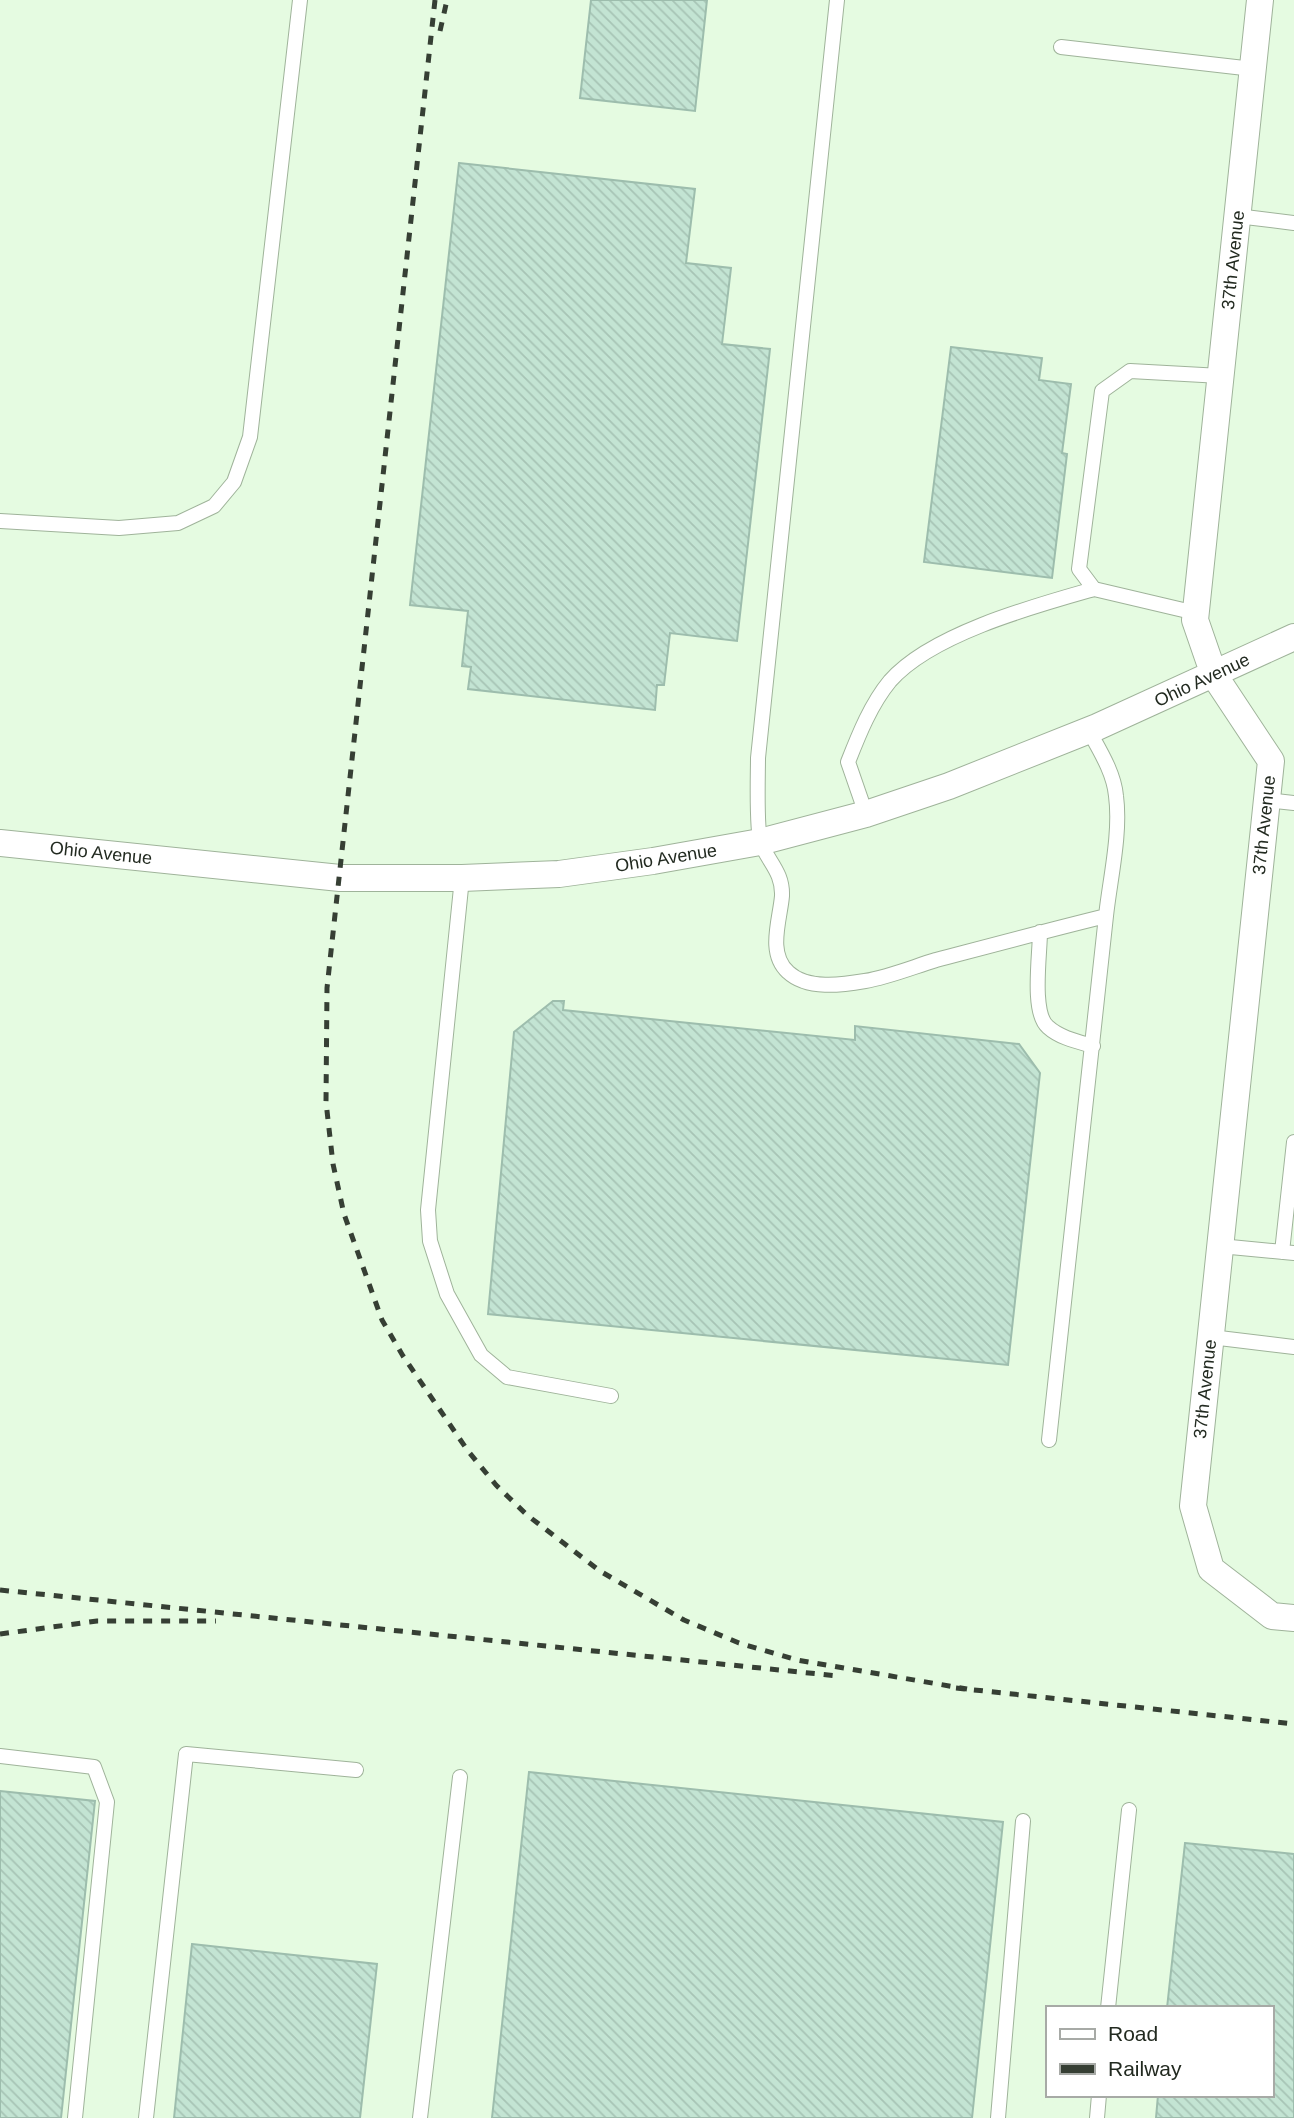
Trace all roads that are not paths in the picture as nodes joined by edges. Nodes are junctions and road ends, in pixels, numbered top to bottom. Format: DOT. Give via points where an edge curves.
graph roads {
  1 [pos="300,0"];
  2 [pos="837,0"];
  3 [pos="1260,0"];
  4 [pos="1060,47"];
  5 [pos="1253,69"];
  6 [pos="1237,216"];
  7 [pos="1294,223"];
  8 [pos="1221,376"];
  9 [pos="0,521"];
  10 [pos="1094,589"];
  11 [pos="1196,613"];
  12 [pos="1294,637"];
  13 [pos="1214,675"];
  14 [pos="1089,731"];
  15 [pos="1267,800"];
  16 [pos="1294,803"];
  17 [pos="866,814"];
  18 [pos="760,842"];
  19 [pos="0,843"];
  20 [pos="462,878"];
  21 [pos="1106,916"];
  22 [pos="1040,932"];
  23 [pos="1093,1046"];
  24 [pos="1294,1142"];
  25 [pos="1220,1246"];
  26 [pos="1288,1252"];
  27 [pos="1210,1337"];
  28 [pos="1294,1347"];
  29 [pos="611,1396"];
  30 [pos="1049,1440"];
  31 [pos="1294,1619"];
  32 [pos="0,1756"];
  33 [pos="356,1770"];
  34 [pos="460,1777"];
  35 [pos="1129,1810"];
  36 [pos="1023,1821"];
  37 [pos="1108,2006"];
  38 [pos="1099,2097"];
  39 [pos="75,2118"];
  40 [pos="146,2118"];
  41 [pos="420,2118"];
  42 [pos="998,2118"];
  43 [pos="1097,2118"];
  1 -- 9 [label="lane" via="250,437 234,482 214,506 178,523 119,528"];
  2 -- 18 [label="lane" via="758,758"];
  3 -- 5 [label="street, 37th Avenue"];
  4 -- 5 [label="lane"];
  5 -- 6 [label="street, 37th Avenue"];
  6 -- 7 [label="lane"];
  6 -- 8 [label="street, 37th Avenue"];
  8 -- 10 [label="lane" via="1130,371 1102,391 1079,569"];
  8 -- 11 [label="street, 37th Avenue"];
  10 -- 11 [label="lane"];
  10 -- 17 [label="lane" via="1016,611 928,650 891,681 861,727 848,762"];
  11 -- 13 [label="street, 37th Avenue"];
  12 -- 13 [label="street, Ohio Avenue"];
  13 -- 14 [label="street, Ohio Avenue"];
  13 -- 15 [label="street, 37th Avenue" via="1271,761"];
  14 -- 17 [label="street, Ohio Avenue"];
  14 -- 21 [label="lane" via="1109,770 1116,796"];
  15 -- 16 [label="lane"];
  15 -- 25 [label="street, 37th Avenue"];
  17 -- 18 [label="street, Ohio Avenue"];
  18 -- 20 [label="street, Ohio Avenue" via="559,874"];
  18 -- 22 [label="lane" via="778,870 782,895 779,961 805,982 866,981"];
  19 -- 20 [label="street, Ohio Avenue" via="340,878"];
  20 -- 29 [label="lane" via="428,1210 430,1241 447,1294 481,1355 507,1377"];
  21 -- 22 [label="lane"];
  21 -- 23 [label="lane"];
  22 -- 23 [label="lane" via="1042,1020 1058,1034"];
  23 -- 30 [label="lane"];
  24 -- 26 [label="lane"];
  25 -- 26 [label="lane"];
  25 -- 27 [label="street, 37th Avenue"];
  27 -- 28 [label="lane"];
  27 -- 31 [label="street, 37th Avenue" via="1193,1506 1210,1569 1272,1616"];
  32 -- 39 [label="lane" via="94,1767 107,1802"];
  33 -- 40 [label="lane" via="186,1754"];
  34 -- 41 [label="lane"];
  35 -- 37 [label="lane"];
  36 -- 42 [label="lane"];
  38 -- 43 [label="lane"];
}
